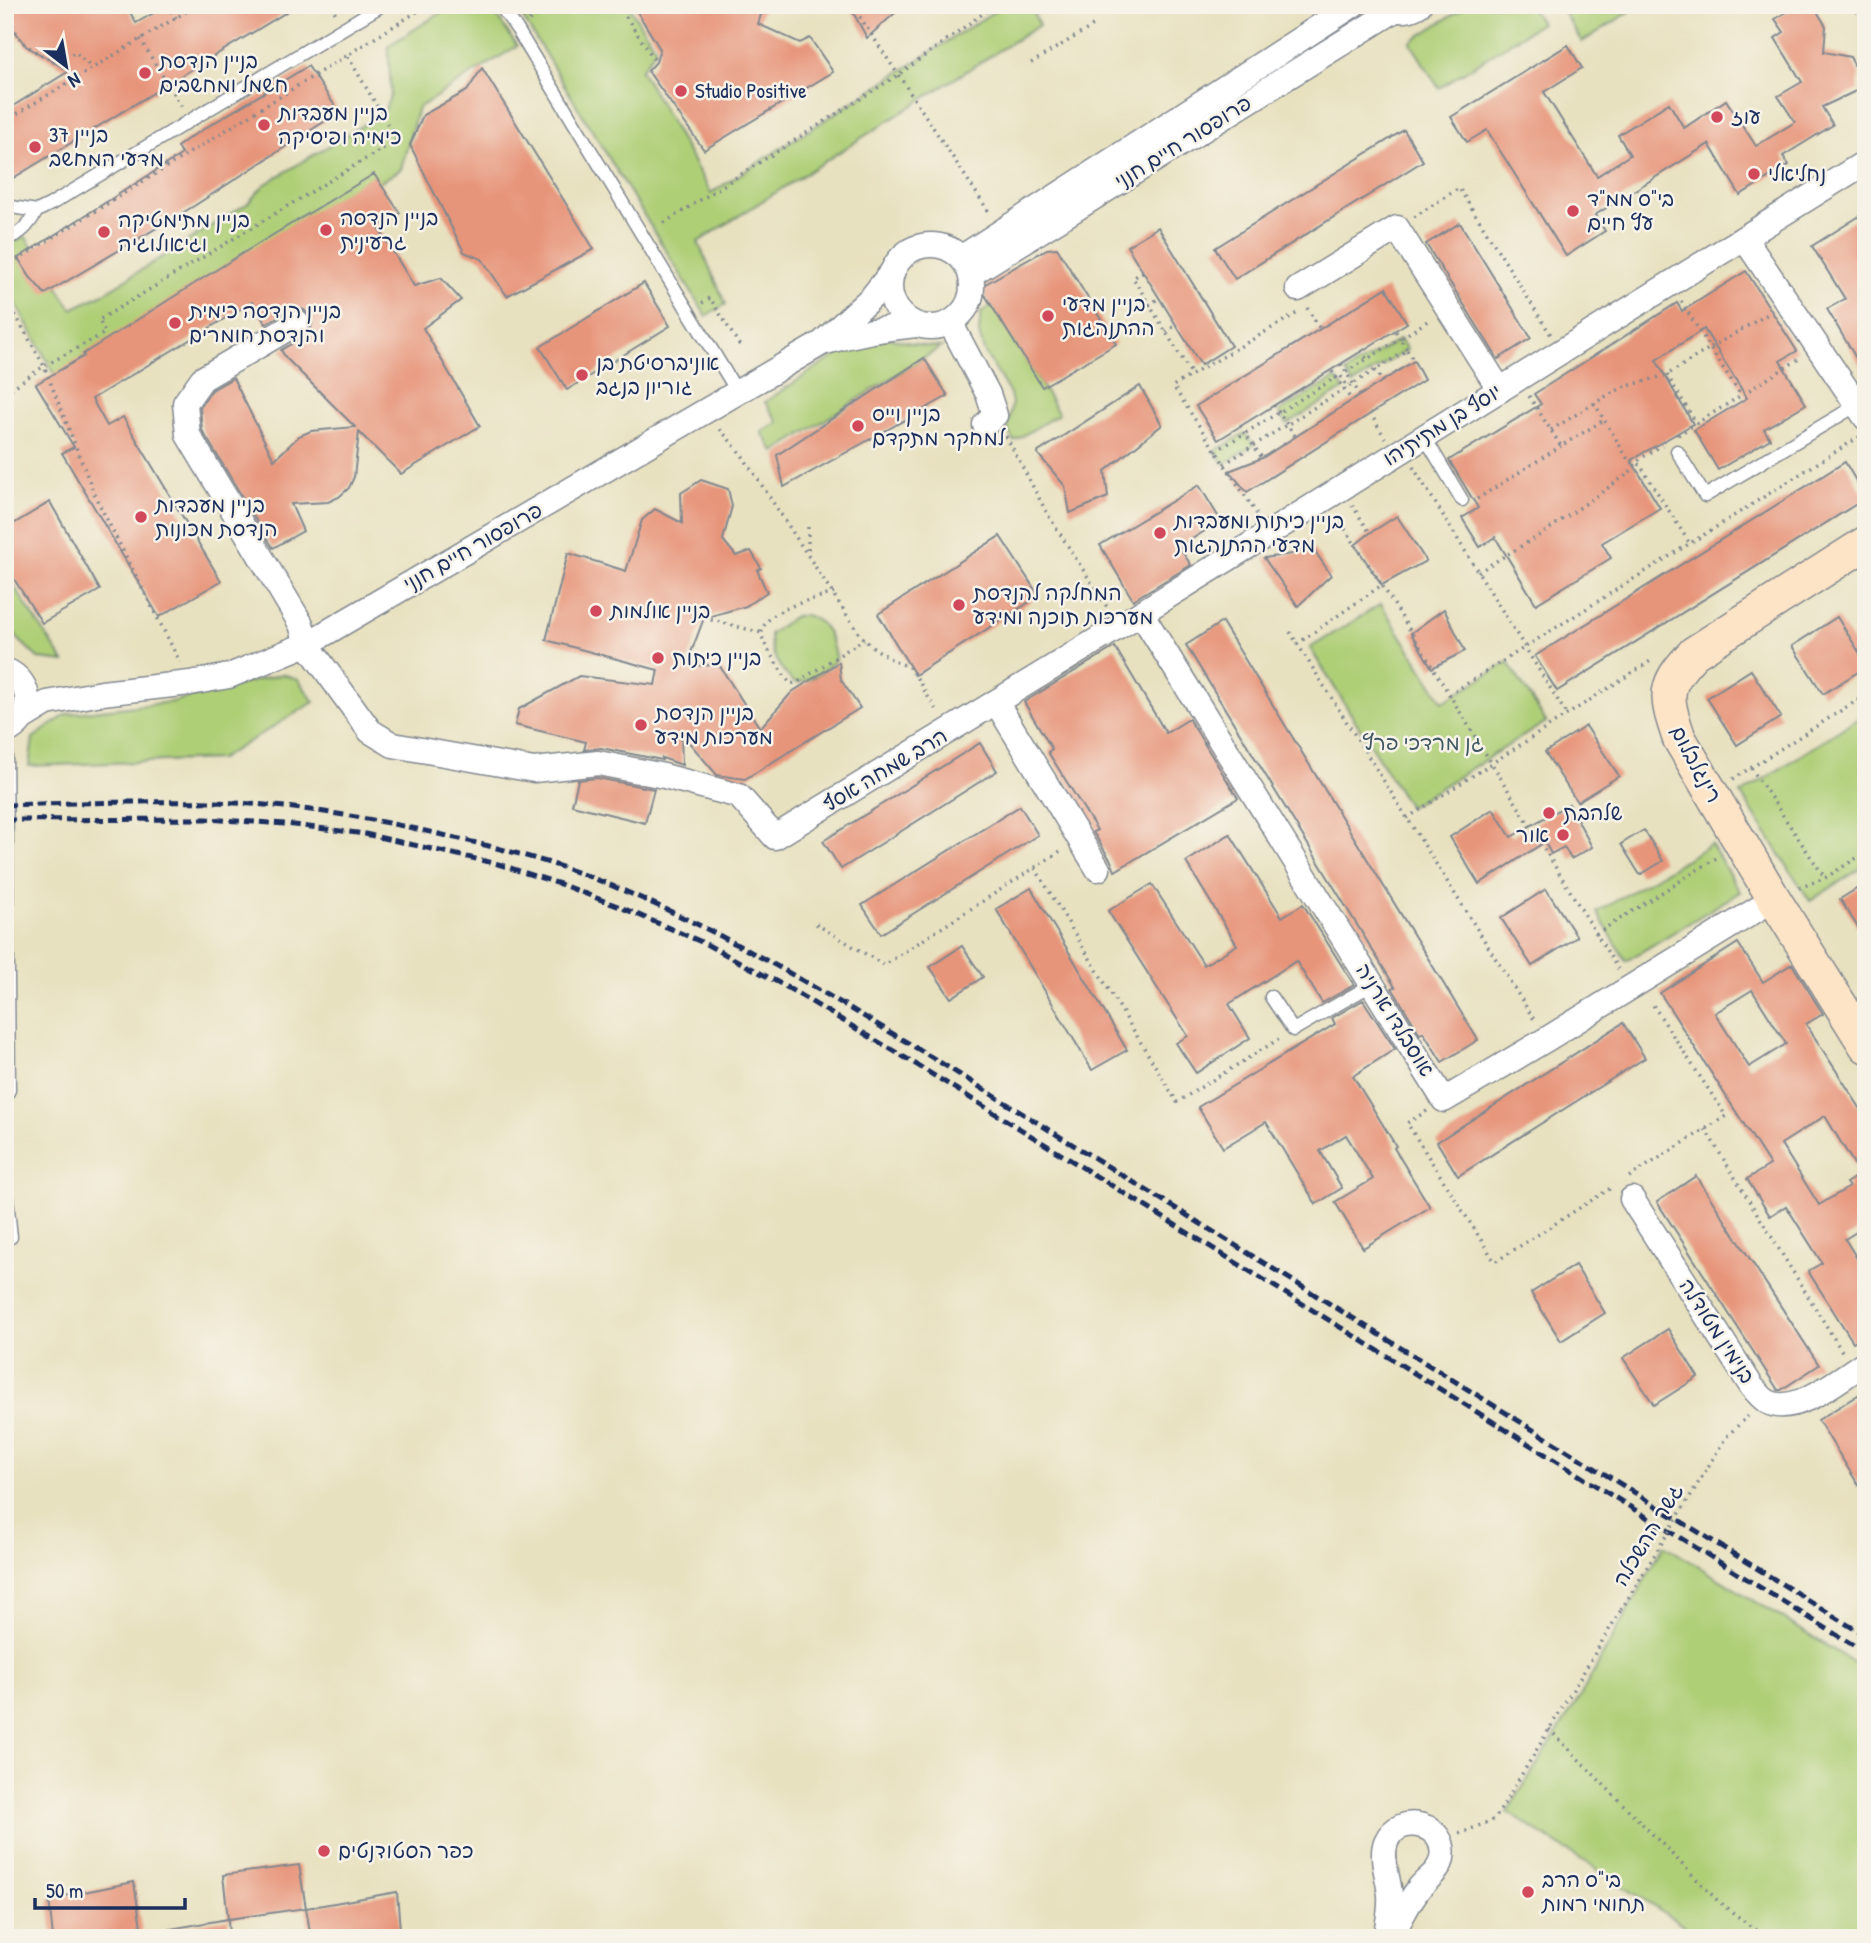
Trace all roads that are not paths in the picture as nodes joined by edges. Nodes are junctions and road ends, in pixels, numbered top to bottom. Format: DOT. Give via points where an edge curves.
graph roads {
  1 [pos="382,5"];
  2 [pos="500,5"];
  3 [pos="1353,5"];
  4 [pos="1419,5"];
  5 [pos="1388,8"];
  6 [pos="1866,162"];
  7 [pos="5,206"];
  8 [pos="37,211"];
  9 [pos="5,238"];
  10 [pos="1744,238"];
  11 [pos="967,265"];
  12 [pos="892,272"];
  13 [pos="1302,298"];
  14 [pos="297,323"];
  15 [pos="951,324"];
  16 [pos="916,325"];
  17 [pos="822,343"];
  18 [pos="1509,384"];
  19 [pos="738,393"];
  20 [pos="1861,411"];
  21 [pos="990,420"];
  22 [pos="1424,436"];
  23 [pos="1672,447"];
  24 [pos="1468,500"];
  25 [pos="1866,543"];
  26 [pos="1141,613"];
  27 [pos="307,644"];
  28 [pos="11,672"];
  29 [pos="102,693"];
  30 [pos="996,702"];
  31 [pos="13,726"];
  32 [pos="1098,869"];
  33 [pos="1774,899"];
  34 [pos="1373,984"];
  35 [pos="1271,997"];
  36 [pos="1861,1027"];
  37 [pos="5,1097"];
  38 [pos="5,1179"];
  39 [pos="1632,1199"];
  40 [pos="10,1237"];
  41 [pos="1860,1366"];
  42 [pos="1387,1938"];
  1 -- 8 [label="lane"];
  2 -- 19 [label="lane"];
  3 -- 11 [label="street, פרופסור חיים חנני" via="1002,231"];
  4 -- 5 [label="street" via="1405,11"];
  5 -- 11 [label="street, פרופסור חיים חנני"];
  6 -- 10 [label="street, יוסף בן מתיתיהו"];
  7 -- 8 [label="lane"];
  8 -- 9 [label="lane" via="29,225"];
  10 -- 18 [label="street, יוסף בן מתיתיהו"];
  10 -- 20 [label="street"];
  11 -- 12 [label="street" via="950,248 922,245 910,250"];
  11 -- 15 [label="street" via="973,288 970,302"];
  12 -- 16 [label="street" via="890,293 895,306"];
  12 -- 17 [label="street, פרופסור חיים חנני"];
  13 -- 18 [label="street" via="1398,228"];
  14 -- 27 [label="street" via="202,379 185,403 188,435 301,624"];
  15 -- 16 [label="street"];
  15 -- 21 [label="street" via="988,394"];
  16 -- 17 [label="street, פרופסור חיים חנני"];
  17 -- 19 [label="street, פרופסור חיים חנני"];
  18 -- 22 [label="street, יוסף בן מתיתיהו"];
  19 -- 27 [label="street, פרופסור חיים חנני"];
  20 -- 23 [label="lane" via="1705,496"];
  22 -- 24 [label="lane"];
  22 -- 26 [label="street, יוסף בן מתיתיהו" via="1396,447 1335,497"];
  25 -- 33 [label="street, רינגלבלום" via="1695,653 1676,671 1669,688 1670,712 1679,738"];
  26 -- 30 [label="street, הרב שמחה אסף"];
  26 -- 34 [label="street, אוסבלדו ארניה"];
  27 -- 29 [label="street, פרופסור חיים חנני" via="229,676"];
  27 -- 30 [label="street, הרב שמחה אסף" via="370,731 393,745 534,770 598,763 664,776 739,796 775,837"];
  28 -- 29 [label="street, פרופסור חיים חנני"];
  28 -- 31 [label="street" via="28,699"];
  29 -- 31 [label="street, פרופסור חיים חנני" via="47,703"];
  30 -- 32 [label="street"];
  31 -- 37 [label="lane" via="6,752 9,1090"];
  33 -- 34 [label="street, אוסבלדו ארניה" via="1444,1100"];
  33 -- 36 [label="street, רינגלבלום"];
  34 -- 35 [label="lane" via="1293,1030"];
  38 -- 40 [label="lane"];
  39 -- 41 [label="street, בנימין מטודלה" via="1766,1402 1778,1406 1807,1399"];
  42 -- 42 [label="street" via="1442,1862 1441,1842 1428,1827 1408,1824 1398,1828 1386,1843"];
}
